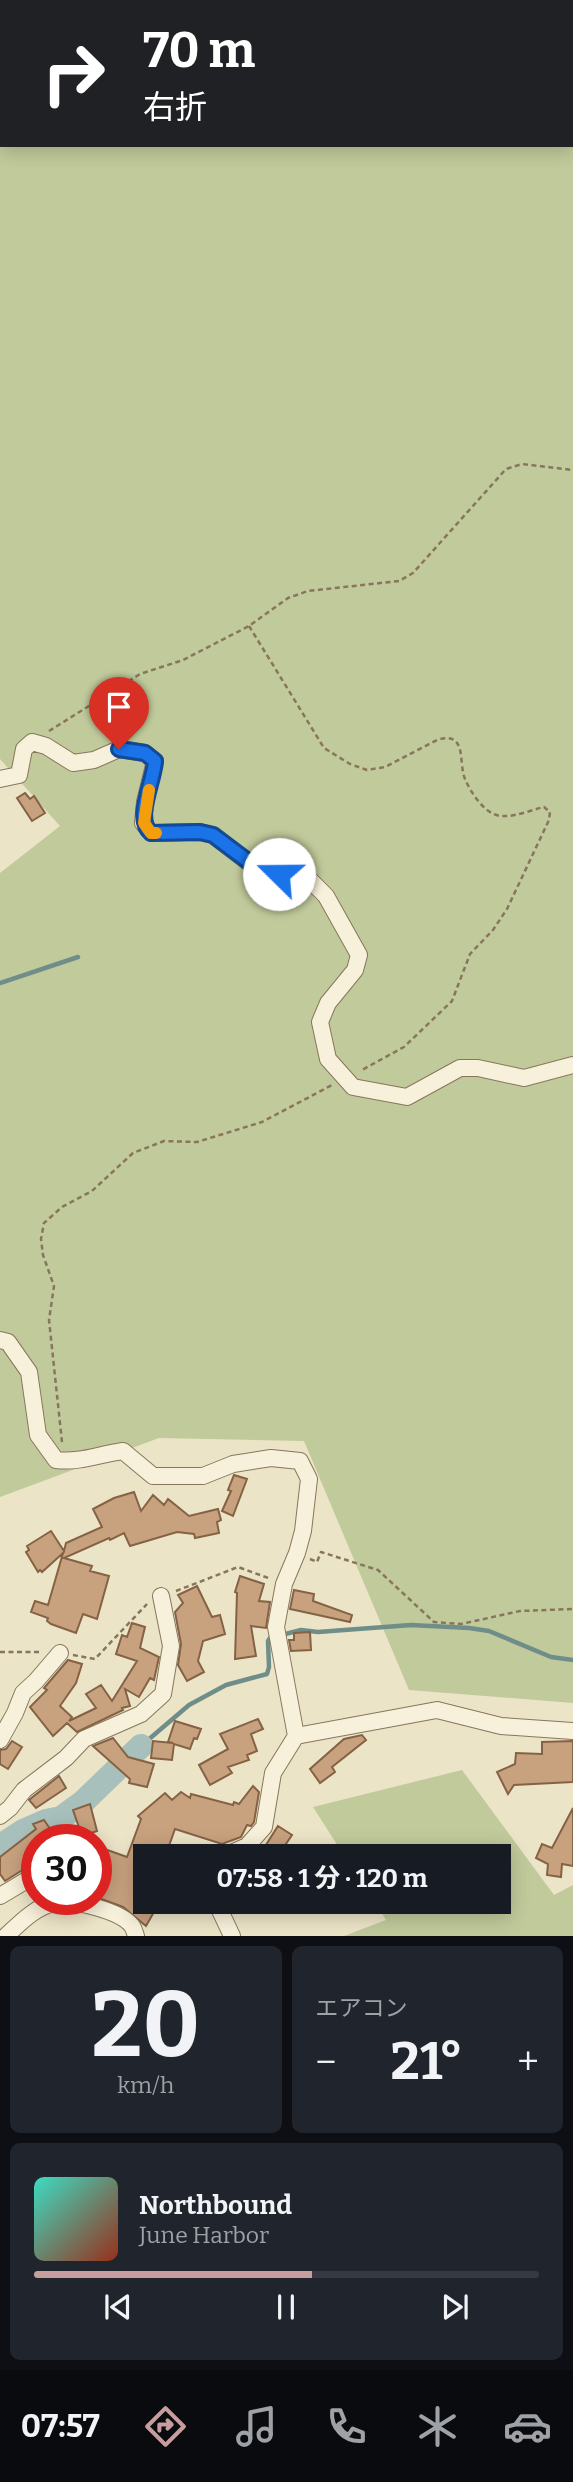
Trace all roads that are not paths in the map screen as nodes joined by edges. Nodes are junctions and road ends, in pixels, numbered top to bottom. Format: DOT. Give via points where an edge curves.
graph roads {
  1 [pos="0,779"];
  2 [pos="573,1065"];
  3 [pos="0,1340"];
  4 [pos="161,1596"];
  5 [pos="60,1653"];
  6 [pos="573,1731"];
  7 [pos="296,1735"];
  8 [pos="0,1740"];
  9 [pos="0,1816"];
  10 [pos="249,1844"];
  11 [pos="21,1884"];
  12 [pos="0,1896"];
  13 [pos="222,1914"];
  14 [pos="6,1936"];
  15 [pos="136,1936"];
  16 [pos="232,1936"];
  1 -- 2 [label="street" via="19,775 24,749 32,742 73,763 119,749 145,753 155,761 145,802 147,830 213,835 253,865 279,874 306,876 326,895 359,955 355,970 328,1003 320,1023 328,1059 354,1087 407,1097 460,1068 524,1078"];
  3 -- 7 [label="street" via="8,1342 29,1372 38,1435 56,1460 72,1462 123,1451 153,1476 203,1476 233,1464 271,1458 300,1461 309,1479 303,1531 284,1584 276,1628"];
  4 -- 9 [label="street" via="171,1646 163,1694 141,1714 84,1739"];
  5 -- 8 [label="street" via="23,1693"];
  6 -- 7 [label="street" via="501,1726 437,1710"];
  7 -- 10 [label="street" via="273,1773 264,1827"];
  11 -- 12 [label="street"];
  13 -- 16 [label="street"];
  14 -- 15 [label="street" via="37,1909 56,1902 104,1910 131,1924"];
}
